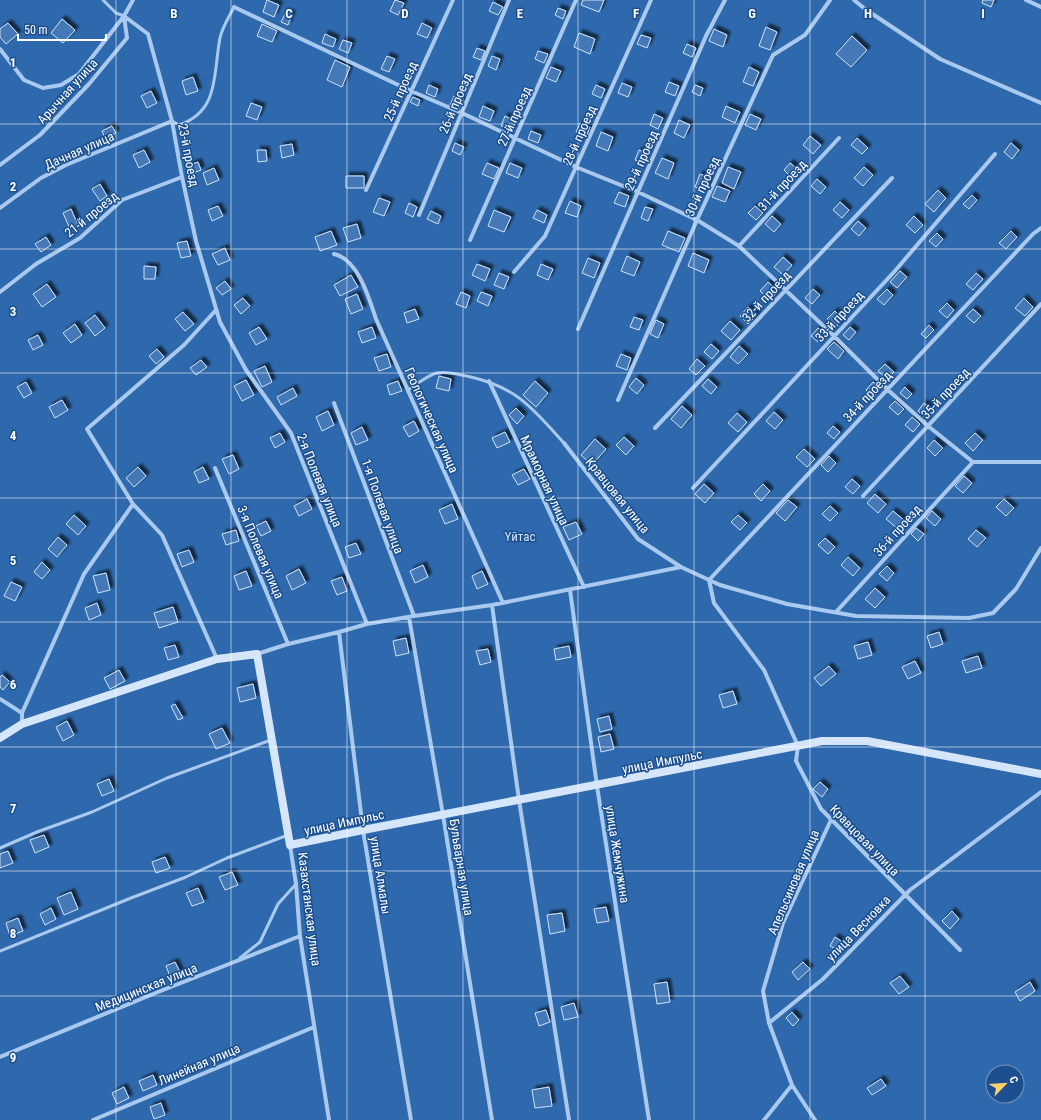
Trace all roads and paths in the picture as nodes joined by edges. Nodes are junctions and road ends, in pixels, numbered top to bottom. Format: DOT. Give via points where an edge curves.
graph roads {
  1 [pos="103,0"];
  2 [pos="133,0"];
  3 [pos="452,0"];
  4 [pos="509,0"];
  5 [pos="576,0"];
  6 [pos="651,0"];
  7 [pos="725,0"];
  8 [pos="830,0"];
  9 [pos="854,0"];
  10 [pos="1026,0"];
  11 [pos="234,7"];
  12 [pos="1041,7"];
  13 [pos="124,16"];
  14 [pos="0,49"];
  15 [pos="411,91"];
  16 [pos="1041,103"];
  17 [pos="462,113"];
  18 [pos="172,121"];
  19 [pos="839,138"];
  20 [pos="515,139"];
  21 [pos="995,154"];
  22 [pos="0,165"];
  23 [pos="576,167"];
  24 [pos="182,177"];
  25 [pos="892,178"];
  26 [pos="366,190"];
  27 [pos="638,192"];
  28 [pos="0,208"];
  29 [pos="419,215"];
  30 [pos="697,220"];
  31 [pos="1041,228"];
  32 [pos="470,240"];
  33 [pos="739,246"];
  34 [pos="334,254"];
  35 [pos="514,272"];
  36 [pos="786,290"];
  37 [pos="0,292"];
  38 [pos="1041,304"];
  39 [pos="216,310"];
  40 [pos="578,329"];
  41 [pos="834,336"];
  42 [pos="489,382"];
  43 [pos="887,389"];
  44 [pos="408,390"];
  45 [pos="618,400"];
  46 [pos="334,403"];
  47 [pos="928,426"];
  48 [pos="655,428"];
  49 [pos="564,443"];
  50 [pos="973,462"];
  51 [pos="1041,462"];
  52 [pos="215,468"];
  53 [pos="693,488"];
  54 [pos="863,496"];
  55 [pos="133,504"];
  56 [pos="1041,548"];
  57 [pos="681,567"];
  58 [pos="709,580"];
  59 [pos="584,587"];
  60 [pos="570,590"];
  61 [pos="503,603"];
  62 [pos="492,605"];
  63 [pos="836,612"];
  64 [pos="414,616"];
  65 [pos="409,617"];
  66 [pos="367,624"];
  67 [pos="339,632"];
  68 [pos="288,644"];
  69 [pos="257,654"];
  70 [pos="217,659"];
  71 [pos="0,699"];
  72 [pos="22,713"];
  73 [pos="22,724"];
  74 [pos="0,738"];
  75 [pos="271,740"];
  76 [pos="798,746"];
  77 [pos="1041,774"];
  78 [pos="597,786"];
  79 [pos="1041,792"];
  80 [pos="520,800"];
  81 [pos="443,815"];
  82 [pos="831,820"];
  83 [pos="363,830"];
  84 [pos="288,835"];
  85 [pos="290,845"];
  86 [pos="0,848"];
  87 [pos="296,884"];
  88 [pos="905,895"];
  89 [pos="300,936"];
  90 [pos="960,950"];
  91 [pos="0,951"];
  92 [pos="238,960"];
  93 [pos="769,1023"];
  94 [pos="314,1027"];
  95 [pos="0,1057"];
  96 [pos="792,1085"];
  97 [pos="93,1120"];
  98 [pos="328,1120"];
  99 [pos="411,1120"];
  100 [pos="492,1120"];
  101 [pos="569,1120"];
  102 [pos="649,1120"];
  103 [pos="764,1120"];
  104 [pos="815,1120"];
  1 -- 13 [label="lane" via="116,13"];
  2 -- 13 [label="street"];
  3 -- 15 [label="street, 25-й проезд"];
  4 -- 17 [label="street, 26-й проезд"];
  5 -- 20 [label="street, 27-й проезд"];
  6 -- 23 [label="street, 28-й проезд"];
  7 -- 27 [label="street, 29-й проезд" via="706,36"];
  8 -- 30 [label="street, 30-й проезд" via="805,35 773,55"];
  9 -- 16 [label="street" via="940,59"];
  10 -- 12 [label="street"];
  11 -- 15 [label="street"];
  11 -- 18 [label="lane" via="220,36 213,92 207,104 190,121 179,125"];
  13 -- 14 [label="street" via="79,74 61,85 43,88 24,80"];
  13 -- 18 [label="street, 23-й проезд" via="148,34"];
  13 -- 22 [label="street, Арычная улица" via="127,38 40,136"];
  15 -- 17 [label="street"];
  15 -- 26 [label="street, 25-й проезд"];
  17 -- 20 [label="street"];
  17 -- 29 [label="street, 26-й проезд"];
  18 -- 24 [label="street, 23-й проезд"];
  18 -- 28 [label="street, Дачная улица" via="66,165 41,178"];
  19 -- 33 [label="street, 31-й проезд"];
  20 -- 23 [label="street"];
  20 -- 32 [label="street, 27-й проезд"];
  21 -- 41 [label="street, 33-й проезд" via="894,272"];
  23 -- 27 [label="street"];
  23 -- 35 [label="street, 28-й проезд" via="545,236"];
  24 -- 37 [label="street, 21-й проезд" via="122,200 80,238 36,264"];
  24 -- 39 [label="street, 23-й проезд" via="196,241"];
  25 -- 36 [label="street, 32-й проезд"];
  27 -- 30 [label="street"];
  27 -- 40 [label="street, 29-й проезд"];
  30 -- 33 [label="street"];
  30 -- 45 [label="street, 30-й проезд"];
  31 -- 43 [label="street, 34-й проезд"];
  33 -- 36 [label="street"];
  34 -- 44 [label="street, Геологическая улица" via="342,255 350,262 364,286"];
  36 -- 41 [label="street"];
  36 -- 48 [label="street, 32-й проезд"];
  38 -- 47 [label="street, 35-й проезд"];
  39 -- 55 [label="street" via="184,345 88,429"];
  39 -- 66 [label="street, 2-я Полевая улица" via="246,370 291,433"];
  41 -- 43 [label="street"];
  41 -- 53 [label="street, 33-й проезд"];
  42 -- 44 [label="lane" via="453,373 436,372"];
  42 -- 49 [label="lane" via="508,390 530,406"];
  42 -- 59 [label="street, Мраморная улица"];
  43 -- 47 [label="street"];
  43 -- 58 [label="street, 34-й проезд"];
  44 -- 61 [label="street, Геологическая улица"];
  46 -- 64 [label="street, 1-я Полевая улица"];
  47 -- 50 [label="street"];
  47 -- 54 [label="street, 35-й проезд"];
  49 -- 57 [label="street, Кравцовая улица" via="638,539"];
  50 -- 51 [label="street"];
  50 -- 63 [label="street, 36-й проезд"];
  52 -- 68 [label="street, 3-я Полевая улица"];
  55 -- 70 [label="street" via="162,535"];
  55 -- 72 [label="street" via="84,574"];
  56 -- 63 [label="street, Кравцовая улица" via="1016,589 993,613 969,618 856,616"];
  57 -- 58 [label="street, Кравцовая улица"];
  57 -- 59 [label="street"];
  58 -- 63 [label="street, Кравцовая улица" via="787,604"];
  58 -- 76 [label="street, Кравцовая улица" via="714,603 764,670"];
  59 -- 60 [label="street"];
  60 -- 61 [label="street"];
  60 -- 78 [label="street, улица Жемчужина"];
  61 -- 62 [label="street"];
  62 -- 64 [label="street"];
  62 -- 80 [label="street"];
  64 -- 65 [label="street"];
  65 -- 66 [label="street"];
  65 -- 81 [label="street, Бульварная улица"];
  66 -- 67 [label="street"];
  67 -- 68 [label="street"];
  67 -- 83 [label="street, улица Алмалы"];
  68 -- 69 [label="street"];
  69 -- 70 [label="street"];
  69 -- 75 [label="street, Казахстанская улица"];
  70 -- 73 [label="street"];
  71 -- 72 [label="street"];
  72 -- 73 [label="street"];
  73 -- 74 [label="street"];
  75 -- 84 [label="street, Казахстанская улица"];
  75 -- 86 [label="lane" via="167,778 92,812"];
  76 -- 77 [label="street, улица Импульс" via="822,741 867,741"];
  76 -- 78 [label="street, улица Импульс"];
  76 -- 82 [label="street, Кравцовая улица" via="796,761 821,809"];
  78 -- 80 [label="street, улица Импульс"];
  78 -- 102 [label="street, улица Жемчужина"];
  79 -- 88 [label="street, улица Весновка"];
  80 -- 81 [label="street, улица Импульс"];
  80 -- 101 [label="street"];
  81 -- 83 [label="street, улица Импульс"];
  81 -- 100 [label="street, Бульварная улица"];
  82 -- 88 [label="street, Кравцовая улица"];
  82 -- 93 [label="street, Апельсиновая улица" via="783,923 763,990"];
  83 -- 85 [label="street, улица Импульс"];
  83 -- 99 [label="street, улица Алмалы"];
  84 -- 85 [label="street, Казахстанская улица"];
  84 -- 91 [label="lane"];
  85 -- 87 [label="street, Казахстанская улица"];
  87 -- 89 [label="street, Казахстанская улица"];
  87 -- 92 [label="lane" via="278,904 260,942"];
  88 -- 90 [label="street, Кравцовая улица"];
  88 -- 93 [label="street, улица Весновка" via="822,979"];
  89 -- 92 [label="street, Медицинская улица"];
  89 -- 94 [label="street, Казахстанская улица"];
  92 -- 95 [label="street, Медицинская улица"];
  93 -- 96 [label="street, Апельсиновая улица"];
  94 -- 97 [label="street, Линейная улица"];
  94 -- 98 [label="street, Казахстанская улица"];
  96 -- 103 [label="street"];
  96 -- 104 [label="street, Апельсиновая улица"];
}
